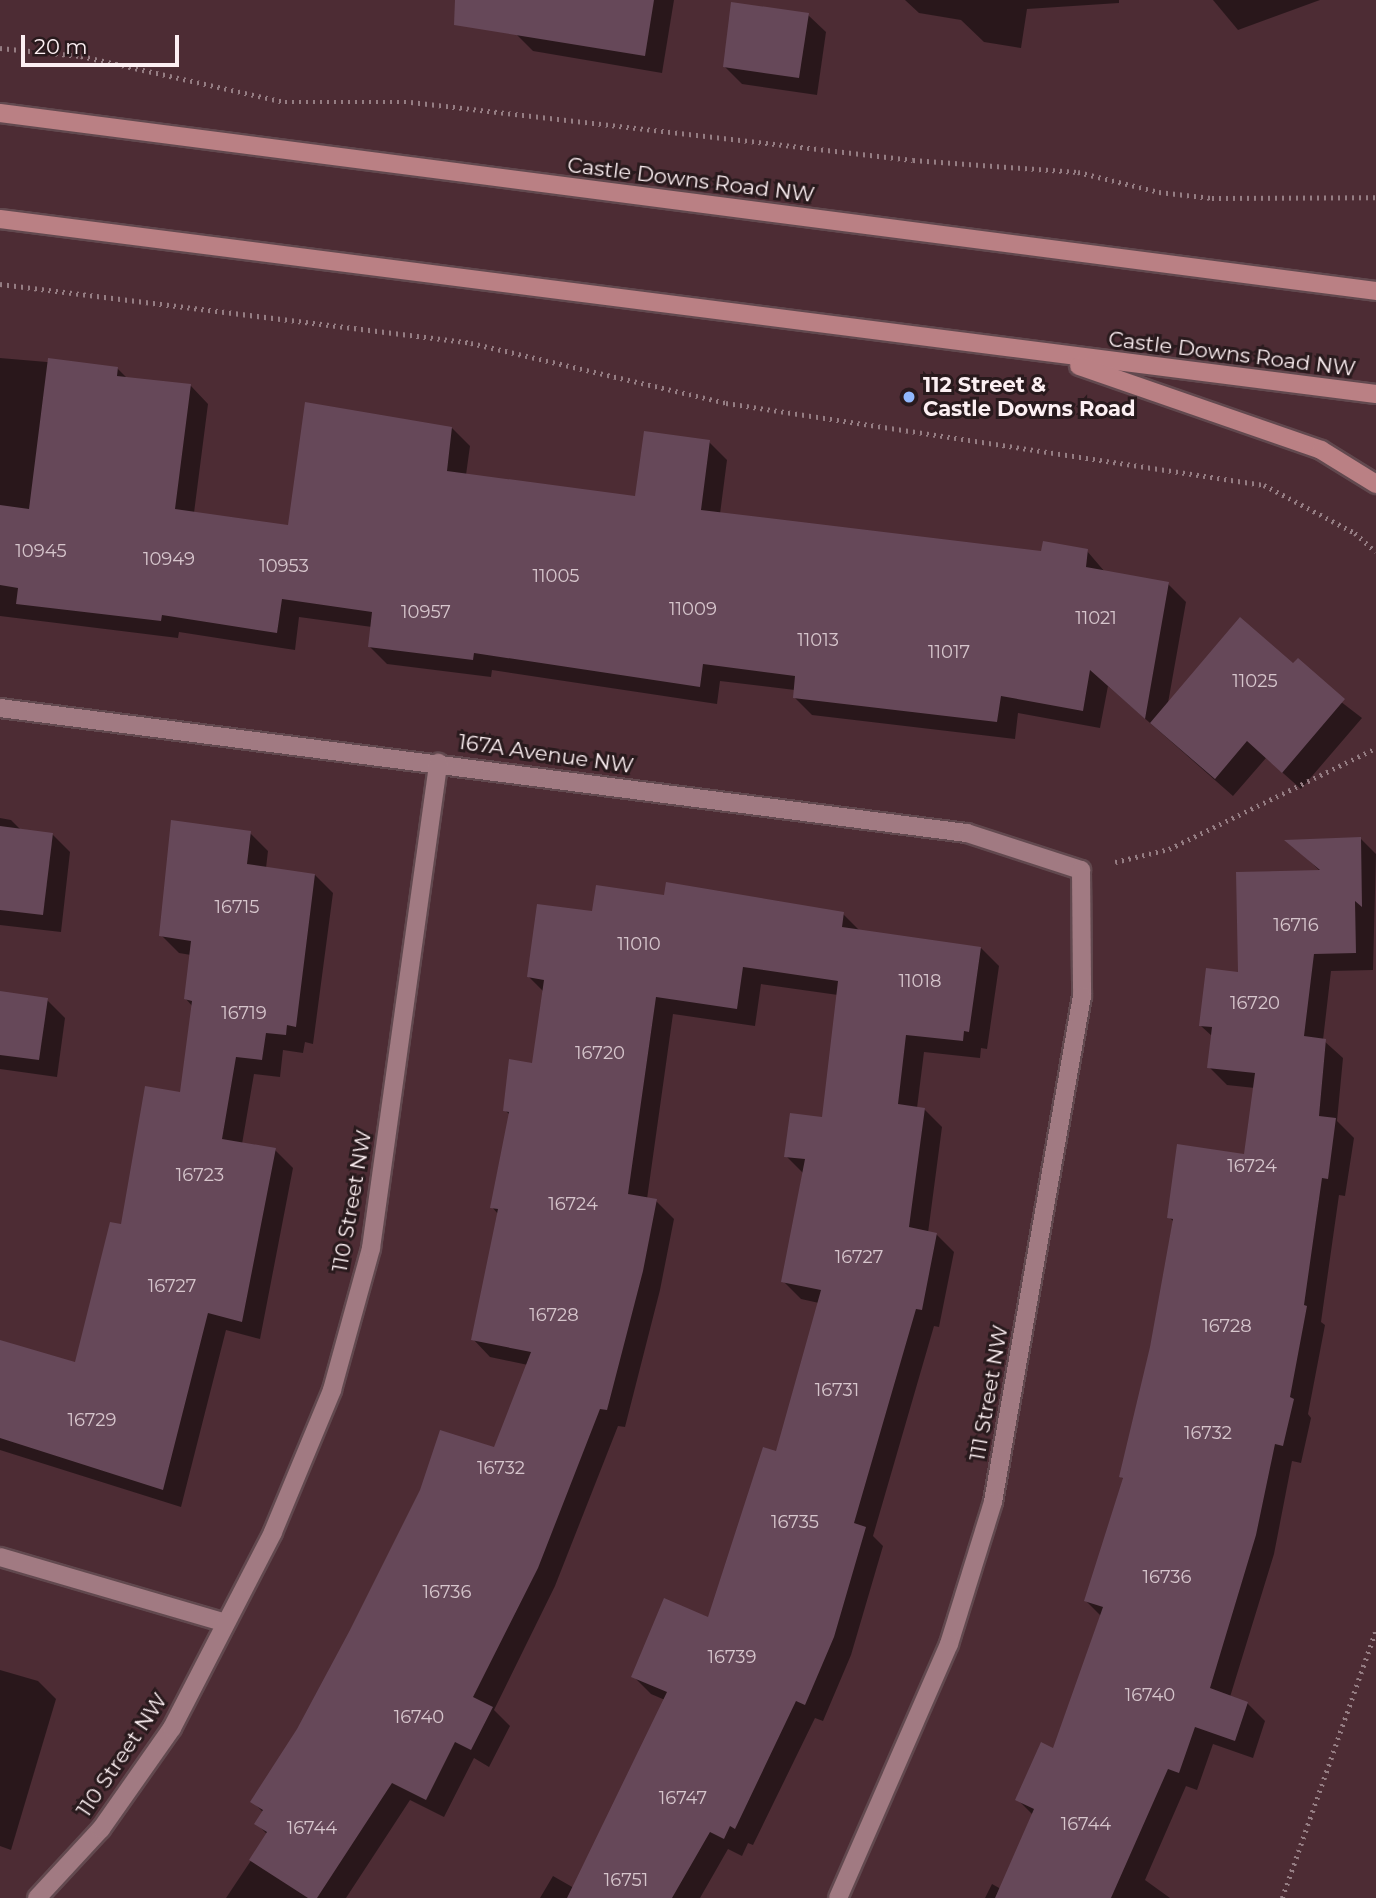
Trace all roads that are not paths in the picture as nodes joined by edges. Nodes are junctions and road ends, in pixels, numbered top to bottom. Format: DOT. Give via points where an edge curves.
graph roads {
  1 [pos="0,114"];
  2 [pos="0,219"];
  3 [pos="1376,291"];
  4 [pos="1046,354"];
  5 [pos="1376,394"];
  6 [pos="1376,484"];
  7 [pos="0,708"];
  8 [pos="438,763"];
  9 [pos="1082,870"];
  10 [pos="0,1557"];
  11 [pos="225,1623"];
  12 [pos="37,1898"];
  13 [pos="838,1898"];
  1 -- 3 [label="main road, Castle Downs Road NW"];
  2 -- 4 [label="main road, Castle Downs Road NW"];
  4 -- 5 [label="main road, Castle Downs Road NW"];
  4 -- 6 [label="main road" via="1321,450"];
  7 -- 8 [label="street, 167A Avenue NW"];
  8 -- 9 [label="street, 167A Avenue NW" via="967,833"];
  8 -- 11 [label="street, 110 Street NW" via="371,1248 332,1390 273,1532"];
  9 -- 13 [label="street, 111 Street NW" via="1082,996 993,1502 949,1644"];
  10 -- 11 [label="street"];
  11 -- 12 [label="street, 110 Street NW" via="172,1728 101,1829"];
}
